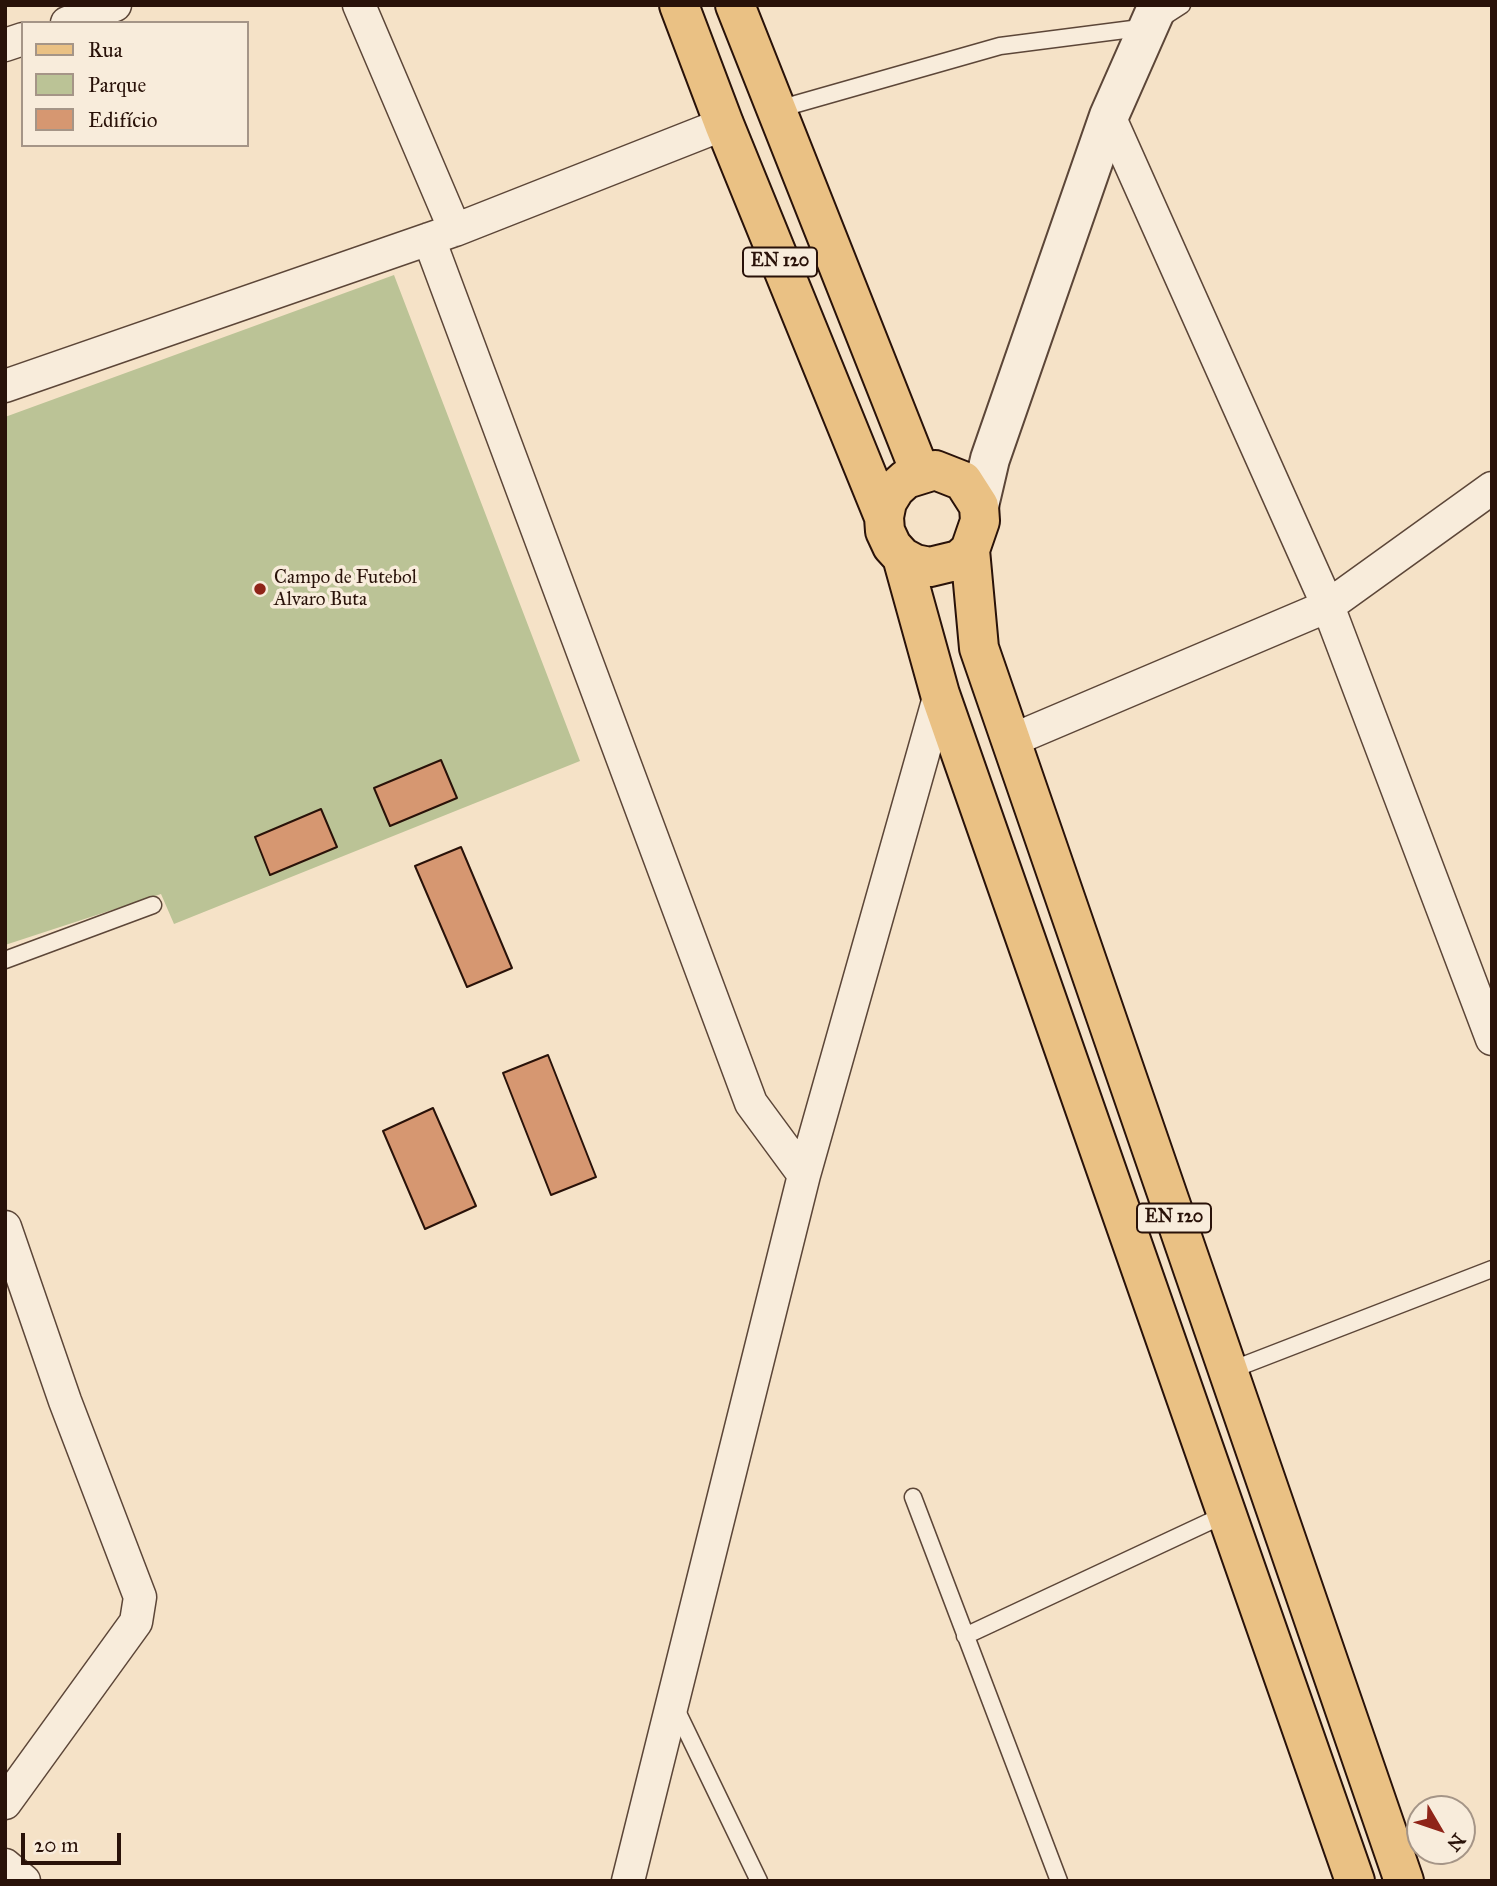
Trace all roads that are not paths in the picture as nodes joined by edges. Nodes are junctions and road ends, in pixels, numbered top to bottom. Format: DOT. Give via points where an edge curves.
graph roads {
  1 [pos="115,5"];
  2 [pos="359,5"];
  3 [pos="679,5"];
  4 [pos="735,5"];
  5 [pos="1182,5"];
  6 [pos="1153,16"];
  7 [pos="72,21"];
  8 [pos="775,110"];
  9 [pos="1109,116"];
  10 [pos="724,124"];
  11 [pos="442,235"];
  12 [pos="5,386"];
  13 [pos="920,472"];
  14 [pos="1492,488"];
  15 [pos="979,506"];
  16 [pos="884,517"];
  17 [pos="970,550"];
  18 [pos="902,557"];
  19 [pos="1328,606"];
  20 [pos="940,694"];
  21 [pos="1010,741"];
  22 [pos="153,905"];
  23 [pos="5,960"];
  24 [pos="1492,1039"];
  25 [pos="804,1174"];
  26 [pos="5,1227"];
  27 [pos="1492,1269"];
  28 [pos="1226,1372"];
  29 [pos="912,1497"];
  30 [pos="1226,1514"];
  31 [pos="964,1636"];
  32 [pos="674,1705"];
  33 [pos="5,1803"];
  34 [pos="5,1864"];
  35 [pos="24,1881"];
  36 [pos="628,1881"];
  37 [pos="759,1881"];
  38 [pos="1059,1881"];
  39 [pos="1356,1881"];
  40 [pos="1404,1881"];
  1 -- 7 [label="street"];
  2 -- 11 [label="street"];
  3 -- 10 [label="main road, EN 120"];
  4 -- 8 [label="main road, EN 120"];
  5 -- 6 [label="lane"];
  6 -- 8 [label="lane" via="1000,47"];
  6 -- 9 [label="street"];
  8 -- 13 [label="main road, EN 120"];
  9 -- 15 [label="street" via="990,459"];
  9 -- 19 [label="street"];
  10 -- 11 [label="street"];
  10 -- 16 [label="main road, EN 120"];
  11 -- 12 [label="street"];
  11 -- 25 [label="street" via="751,1103"];
  13 -- 15 [label="main road" via="935,470 963,481"];
  13 -- 16 [label="main road" via="895,489"];
  14 -- 19 [label="street"];
  15 -- 17 [label="main road, EN 120" via="980,522"];
  16 -- 18 [label="main road, EN 120" via="892,546"];
  17 -- 18 [label="main road" via="959,560 937,567"];
  17 -- 21 [label="main road, EN 120" via="979,648"];
  18 -- 20 [label="main road, EN 120"];
  19 -- 21 [label="street"];
  19 -- 24 [label="street"];
  20 -- 25 [label="street"];
  20 -- 30 [label="main road, EN 120"];
  21 -- 28 [label="main road, EN 120"];
  22 -- 23 [label="lane"];
  25 -- 32 [label="street"];
  26 -- 33 [label="street" via="140,1597 136,1622"];
  27 -- 28 [label="lane"];
  28 -- 40 [label="main road, EN 120"];
  29 -- 31 [label="lane"];
  30 -- 31 [label="lane"];
  30 -- 39 [label="main road, EN 120"];
  31 -- 38 [label="lane"];
  32 -- 36 [label="street"];
  32 -- 37 [label="lane"];
  34 -- 35 [label="street"];
}
